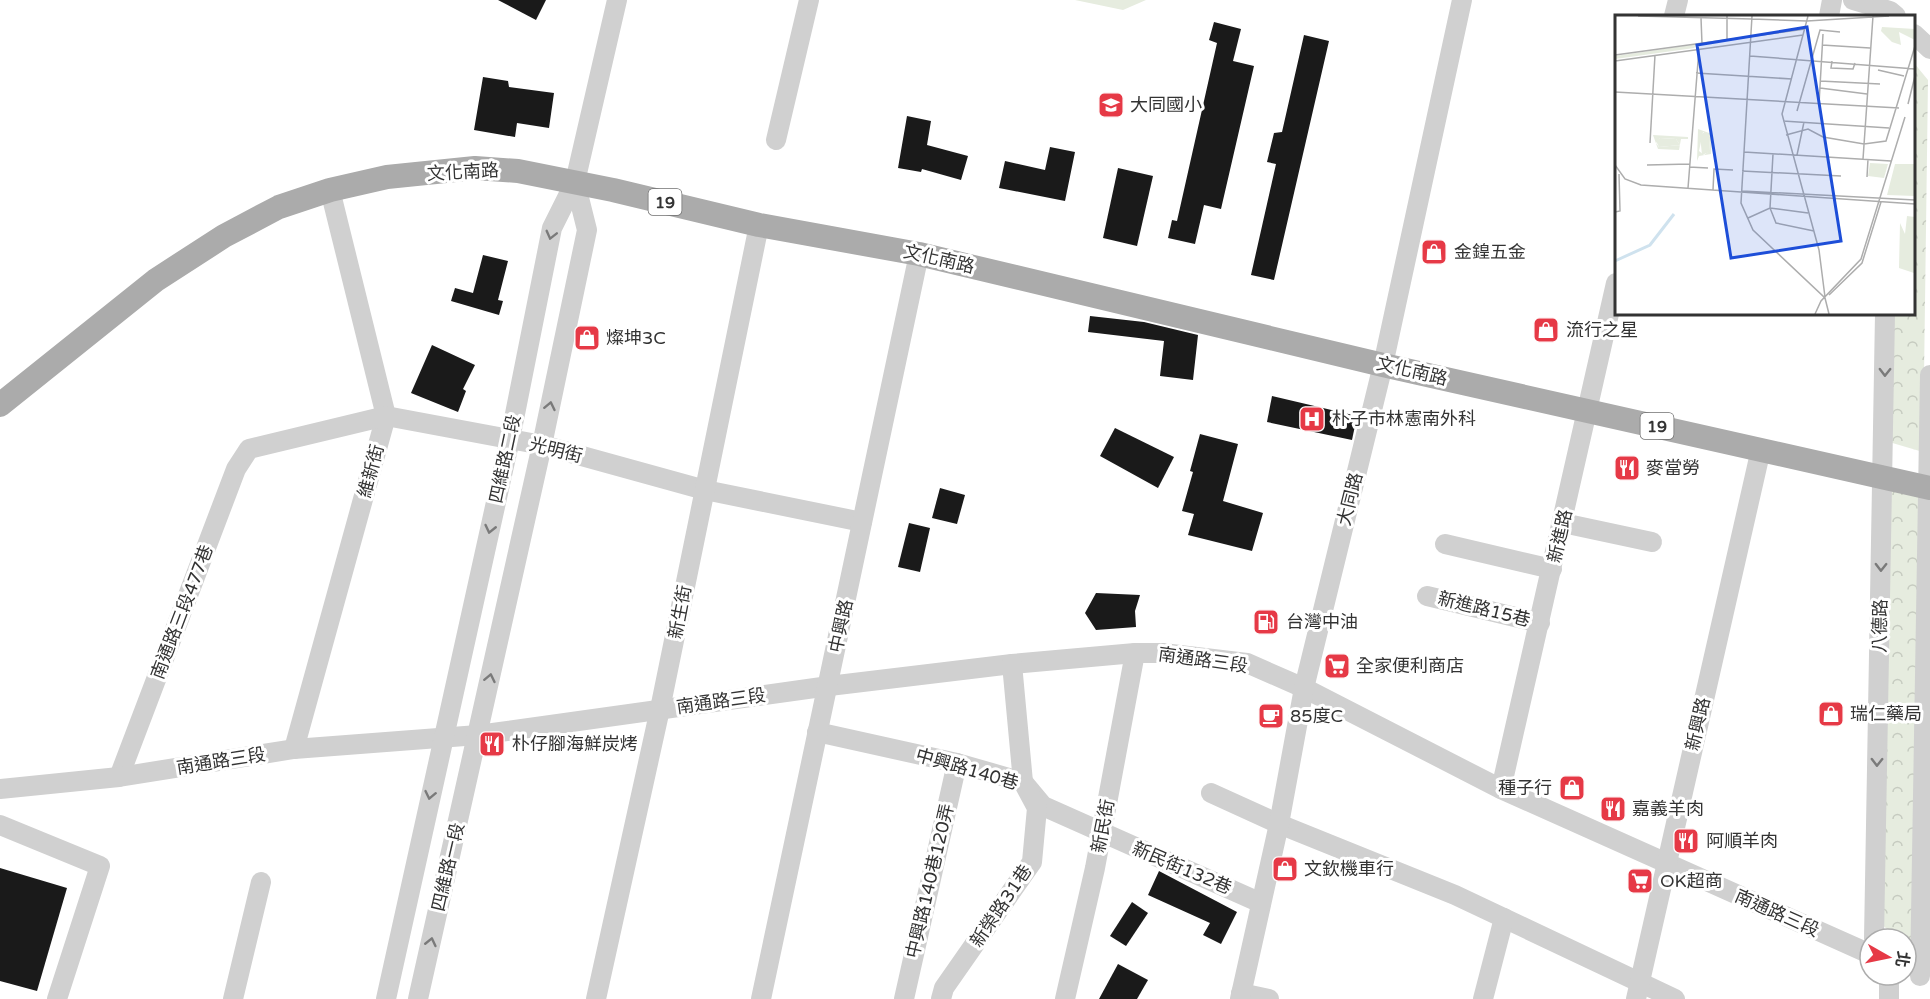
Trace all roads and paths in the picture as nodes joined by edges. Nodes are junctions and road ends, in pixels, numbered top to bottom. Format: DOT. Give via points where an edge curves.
graph roads {
  1 [pos="617,0"];
  2 [pos="808,0"];
  3 [pos="1462,0"];
  4 [pos="1678,0"];
  5 [pos="1832,0"];
  6 [pos="1853,0"];
  7 [pos="1892,11"];
  8 [pos="1674,15"];
  9 [pos="1829,15"];
  10 [pos="1915,35"];
  11 [pos="1930,49"];
  12 [pos="776,140"];
  13 [pos="575,182"];
  14 [pos="330,190"];
  15 [pos="759,225"];
  16 [pos="919,254"];
  17 [pos="1615,292"];
  18 [pos="1886,315"];
  19 [pos="1383,365"];
  20 [pos="1930,375"];
  21 [pos="0,405"];
  22 [pos="1589,411"];
  23 [pos="386,416"];
  24 [pos="510,439"];
  25 [pos="542,445"];
  26 [pos="249,449"];
  27 [pos="1761,450"];
  28 [pos="1883,477"];
  29 [pos="1929,488"];
  30 [pos="705,490"];
  31 [pos="862,522"];
  32 [pos="1563,524"];
  33 [pos="1652,542"];
  34 [pos="1445,544"];
  35 [pos="1552,569"];
  36 [pos="1427,596"];
  37 [pos="1540,623"];
  38 [pos="1136,653"];
  39 [pos="1012,664"];
  40 [pos="829,686"];
  41 [pos="1304,688"];
  42 [pos="660,710"];
  43 [pos="818,732"];
  44 [pos="477,735"];
  45 [pos="443,738"];
  46 [pos="294,749"];
  47 [pos="957,763"];
  48 [pos="120,777"];
  49 [pos="1023,782"];
  50 [pos="0,789"];
  51 [pos="1501,789"];
  52 [pos="1211,793"];
  53 [pos="1279,824"];
  54 [pos="0,825"];
  55 [pos="1102,834"];
  56 [pos="1667,864"];
  57 [pos="261,882"];
  58 [pos="1261,903"];
  59 [pos="1504,918"];
  60 [pos="1874,927"];
  61 [pos="1858,949"];
  62 [pos="1919,976"];
  63 [pos="1638,990"];
  64 [pos="1240,996"];
  65 [pos="57,999"];
  66 [pos="233,999"];
  67 [pos="386,999"];
  68 [pos="418,999"];
  69 [pos="596,999"];
  70 [pos="761,999"];
  71 [pos="904,999"];
  72 [pos="941,999"];
  73 [pos="1065,999"];
  74 [pos="1269,999"];
  75 [pos="1483,999"];
  76 [pos="1675,999"];
  1 -- 13 [label="street, 四維路二段"];
  2 -- 12 [label="street"];
  3 -- 19 [label="street, 大同路"];
  4 -- 8 [label="street"];
  5 -- 9 [label="street"];
  6 -- 7 [label="street"];
  10 -- 11 [label="street"];
  13 -- 14 [label="main road, 文化南路 / 19" via="475,168 387,177"];
  13 -- 15 [label="main road, 文化南路 / 19"];
  13 -- 24 [label="street, 四維路二段, one-way" via="552,228"];
  25 -- 13 [label="street, 四維路二段, one-way" via="587,230"];
  14 -- 21 [label="main road, 文化南路 / 19" via="279,207 224,236 166,274"];
  14 -- 23 [label="street, 維新街"];
  15 -- 16 [label="main road, 文化南路 / 19"];
  15 -- 30 [label="street, 新生街"];
  16 -- 19 [label="main road, 文化南路 / 19"];
  16 -- 31 [label="street, 中興路"];
  17 -- 22 [label="street, 新進路"];
  18 -- 28 [label="street, 八德路, one-way"];
  19 -- 22 [label="main road, 文化南路 / 19"];
  19 -- 41 [label="street, 大同路"];
  20 -- 29 [label="street"];
  22 -- 27 [label="main road, 文化南路 / 19"];
  22 -- 32 [label="street, 新進路"];
  23 -- 24 [label="street, 光明街"];
  23 -- 26 [label="street, 光明街"];
  23 -- 46 [label="street, 維新街"];
  24 -- 25 [label="street, 光明街"];
  24 -- 45 [label="street, 四維路二段, one-way"];
  25 -- 30 [label="street, 光明街"];
  44 -- 25 [label="street, 四維路二段, one-way"];
  26 -- 48 [label="street, 南通路三段477巷" via="236,469"];
  27 -- 28 [label="main road, 文化南路 / 19"];
  27 -- 56 [label="street, 新興路"];
  28 -- 29 [label="main road, 文化南路 / 19"];
  28 -- 60 [label="street, 八德路, one-way"];
  29 -- 62 [label="street"];
  30 -- 31 [label="street, 光明街"];
  30 -- 42 [label="street, 新生街"];
  31 -- 40 [label="street, 中興路"];
  32 -- 33 [label="street"];
  32 -- 35 [label="street, 新進路"];
  34 -- 35 [label="street"];
  35 -- 37 [label="street, 新進路"];
  36 -- 37 [label="street, 新進路15巷"];
  37 -- 51 [label="street, 新進路"];
  38 -- 39 [label="street, 南通路三段"];
  38 -- 41 [label="street, 南通路三段" via="1247,663"];
  38 -- 55 [label="street, 新民街"];
  39 -- 40 [label="street, 南通路三段"];
  39 -- 49 [label="street, 新榮路31巷"];
  40 -- 42 [label="street, 南通路三段"];
  40 -- 43 [label="street, 中興路"];
  41 -- 51 [label="street, 南通路三段"];
  41 -- 53 [label="street, 大同路"];
  42 -- 44 [label="street, 南通路三段"];
  42 -- 69 [label="street, 新生街"];
  43 -- 47 [label="street, 中興路140巷"];
  43 -- 70 [label="street, 中興路"];
  44 -- 45 [label="street, 南通路三段"];
  68 -- 44 [label="street, 四維路一段, one-way"];
  45 -- 46 [label="street, 南通路三段"];
  45 -- 67 [label="street, 四維路一段, one-way"];
  46 -- 48 [label="street, 南通路三段"];
  47 -- 49 [label="street, 中興路140巷"];
  47 -- 71 [label="street, 中興路140巷120弄"];
  48 -- 50 [label="street, 南通路三段"];
  49 -- 55 [label="street, 中興路140巷" via="1043,806"];
  49 -- 72 [label="street, 新榮路31巷" via="1037,808 1032,862 944,988"];
  51 -- 56 [label="street, 南通路三段"];
  52 -- 53 [label="street"];
  53 -- 58 [label="street, 大同路"];
  53 -- 59 [label="street"];
  54 -- 65 [label="street" via="100,866"];
  55 -- 58 [label="street, 新民街132巷"];
  55 -- 73 [label="street, 新民街"];
  56 -- 61 [label="street, 南通路三段"];
  56 -- 63 [label="street, 新興路"];
  57 -- 66 [label="street"];
  58 -- 64 [label="street, 大同路"];
  59 -- 63 [label="street"];
  59 -- 75 [label="street"];
  63 -- 76 [label="street"];
  64 -- 74 [label="street"];
}
